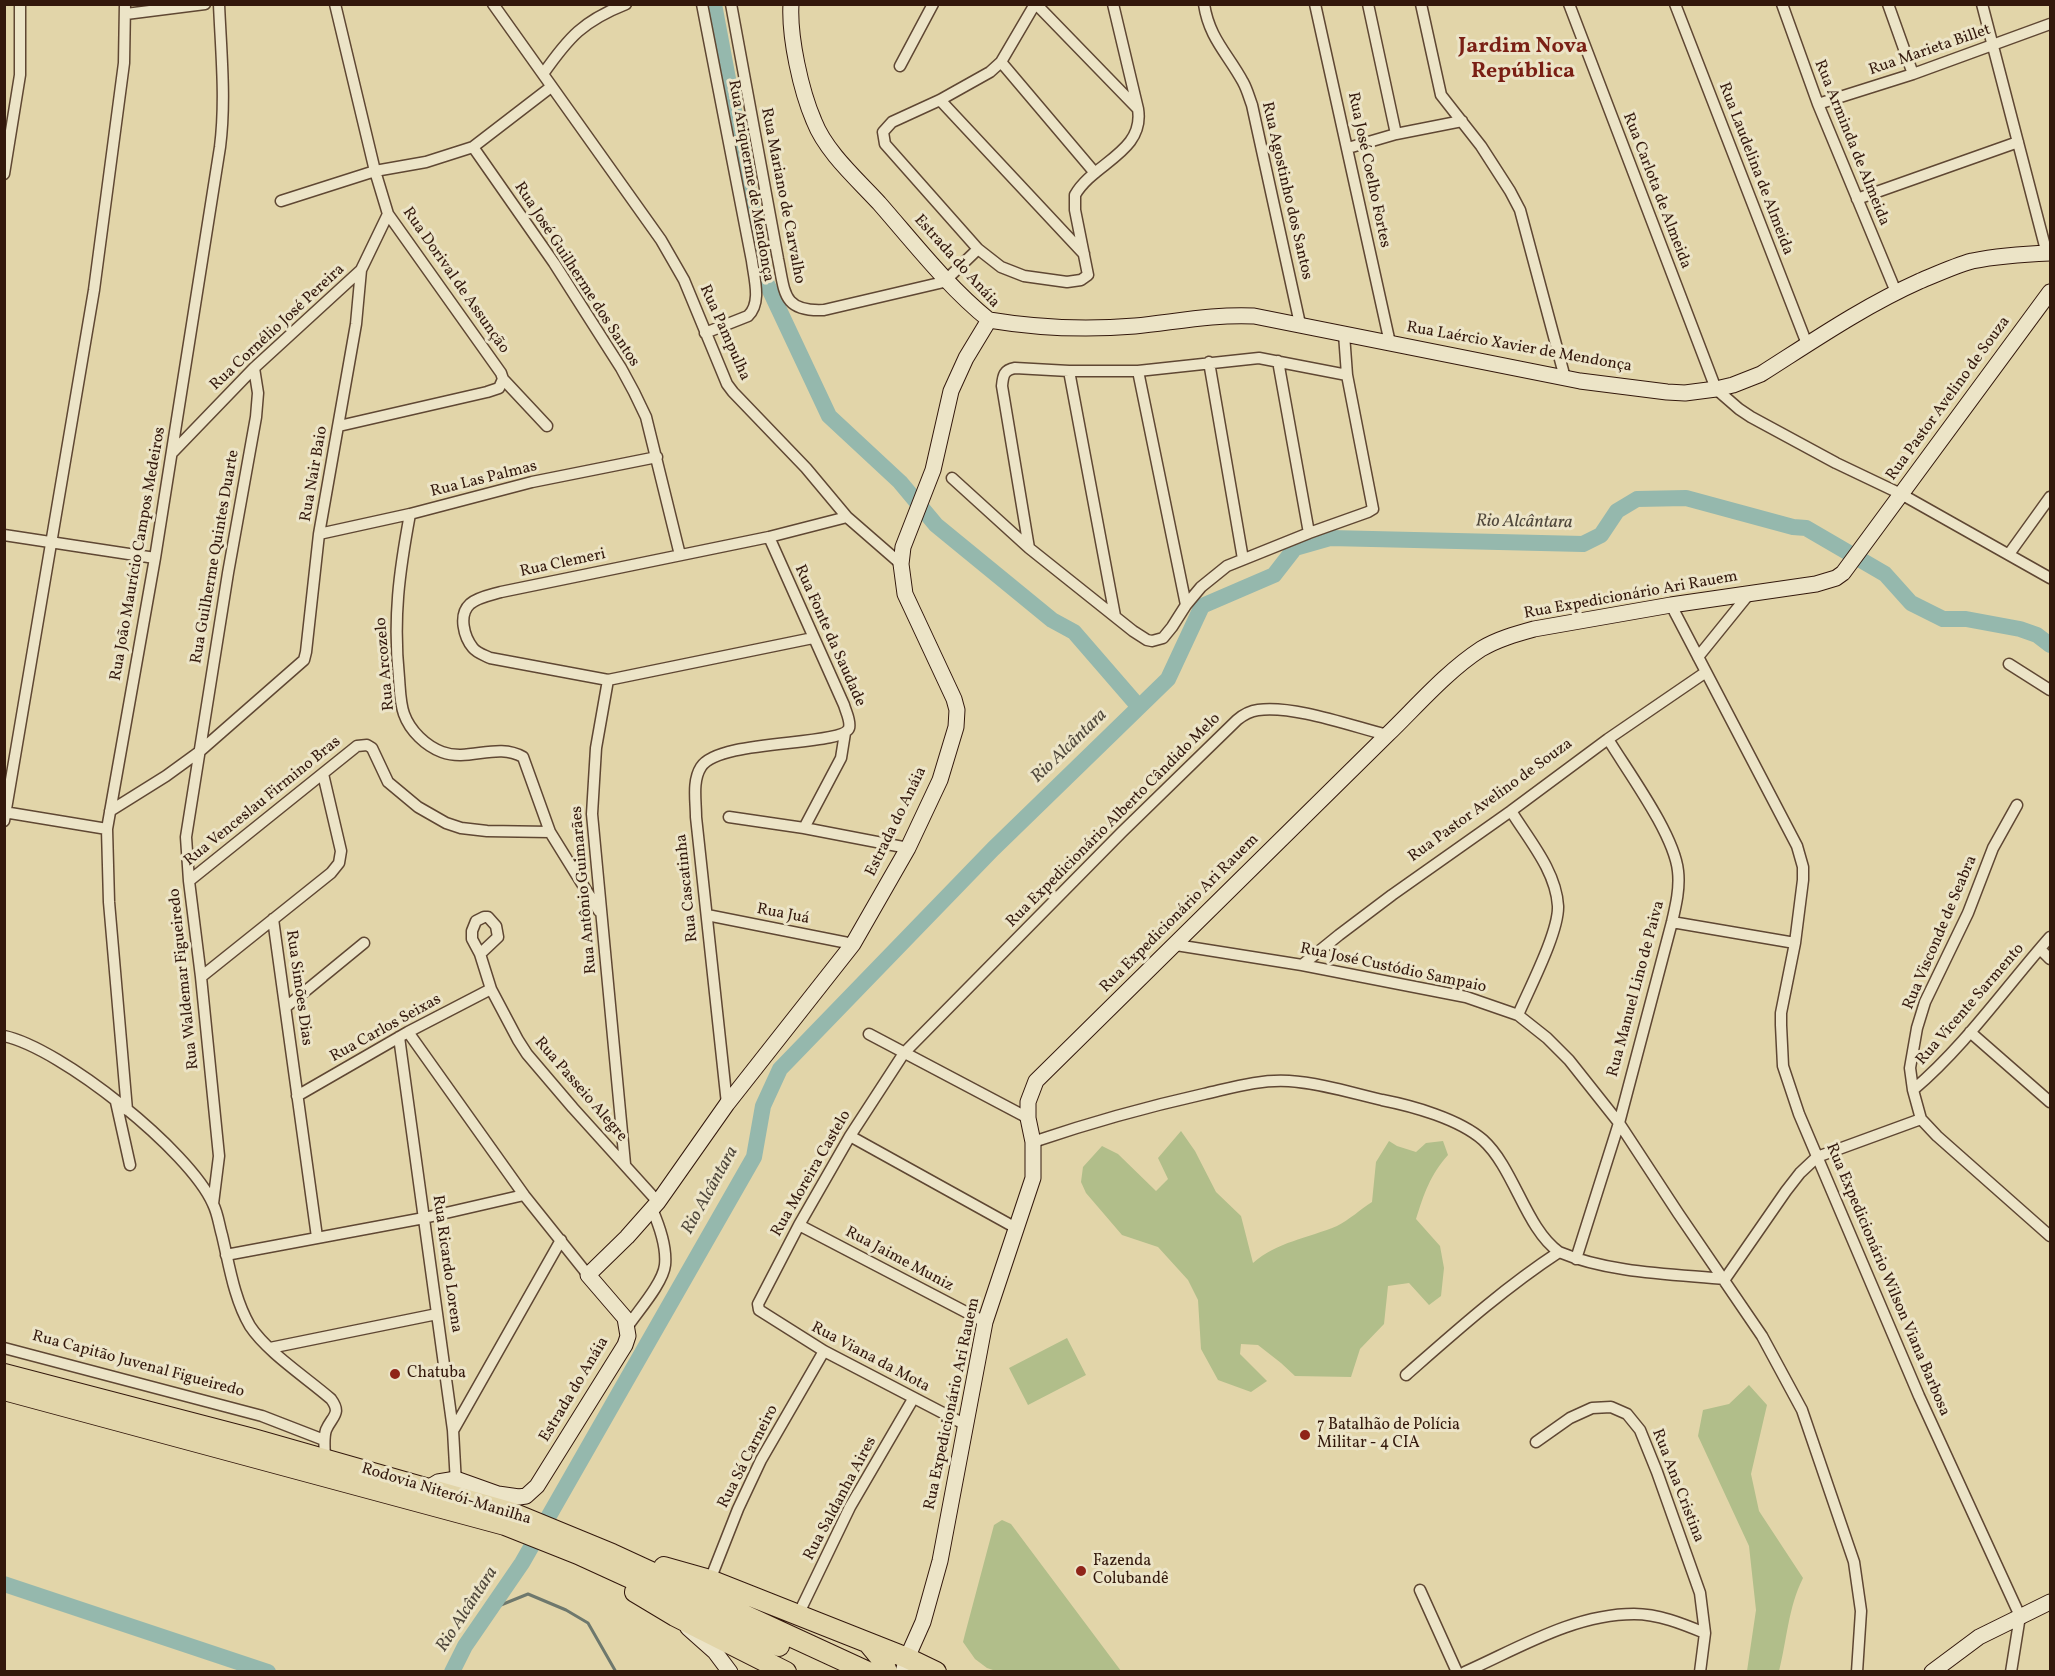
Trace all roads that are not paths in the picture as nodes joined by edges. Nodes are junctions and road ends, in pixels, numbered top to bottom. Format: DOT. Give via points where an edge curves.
graph roads {
  1 [pos="20,4"];
  2 [pos="205,4"];
  3 [pos="219,4"];
  4 [pos="335,4"];
  5 [pos="493,4"];
  6 [pos="626,4"];
  7 [pos="702,4"];
  8 [pos="731,4"];
  9 [pos="790,4"];
  10 [pos="933,4"];
  11 [pos="1036,4"];
  12 [pos="1113,4"];
  13 [pos="1204,4"];
  14 [pos="1315,4"];
  15 [pos="1368,4"];
  16 [pos="1421,4"];
  17 [pos="1569,4"];
  18 [pos="1675,4"];
  19 [pos="1782,4"];
  20 [pos="1888,4"];
  21 [pos="1982,4"];
  22 [pos="125,9"];
  23 [pos="2050,24"];
  24 [pos="1992,45"];
  25 [pos="1001,62"];
  26 [pos="900,66"];
  27 [pos="543,74"];
  28 [pos="1913,74"];
  29 [pos="551,87"];
  30 [pos="940,100"];
  31 [pos="1818,104"];
  32 [pos="1138,109"];
  33 [pos="1462,121"];
  34 [pos="1396,134"];
  35 [pos="2018,142"];
  36 [pos="473,147"];
  37 [pos="1348,148"];
  38 [pos="375,171"];
  39 [pos="1095,173"];
  40 [pos="4,174"];
  41 [pos="1857,199"];
  42 [pos="281,201"];
  43 [pos="388,214"];
  44 [pos="978,249"];
  45 [pos="1084,254"];
  46 [pos="2049,254"];
  47 [pos="361,270"];
  48 [pos="947,280"];
  49 [pos="1896,292"];
  50 [pos="2050,292"];
  51 [pos="989,320"];
  52 [pos="1300,324"];
  53 [pos="705,333"];
  54 [pos="1344,334"];
  55 [pos="1390,343"];
  56 [pos="1807,344"];
  57 [pos="1278,361"];
  58 [pos="1209,362"];
  59 [pos="254,368"];
  60 [pos="1069,371"];
  61 [pos="1138,371"];
  62 [pos="1347,375"];
  63 [pos="502,376"];
  64 [pos="1565,378"];
  65 [pos="1716,389"];
  66 [pos="339,426"];
  67 [pos="547,426"];
  68 [pos="172,453"];
  69 [pos="657,457"];
  70 [pos="952,478"];
  71 [pos="1901,494"];
  72 [pos="2050,497"];
  73 [pos="410,514"];
  74 [pos="847,517"];
  75 [pos="1877,528"];
  76 [pos="1309,533"];
  77 [pos="319,534"];
  78 [pos="4,535"];
  79 [pos="769,537"];
  80 [pos="51,543"];
  81 [pos="1029,548"];
  82 [pos="2009,554"];
  83 [pos="680,555"];
  84 [pos="155,558"];
  85 [pos="1243,559"];
  86 [pos="901,564"];
  87 [pos="2050,578"];
  88 [pos="1749,594"];
  89 [pos="1186,605"];
  90 [pos="1671,605"];
  91 [pos="1115,616"];
  92 [pos="813,638"];
  93 [pos="1698,657"];
  94 [pos="2009,664"];
  95 [pos="1706,672"];
  96 [pos="608,680"];
  97 [pos="2050,690"];
  98 [pos="845,733"];
  99 [pos="1387,735"];
  100 [pos="1608,739"];
  101 [pos="794,741"];
  102 [pos="199,752"];
  103 [pos="323,774"];
  104 [pos="2017,805"];
  105 [pos="110,811"];
  106 [pos="1511,811"];
  107 [pos="5,815"];
  108 [pos="729,817"];
  109 [pos="804,828"];
  110 [pos="107,829"];
  111 [pos="550,832"];
  112 [pos="908,848"];
  113 [pos="189,881"];
  114 [pos="601,914"];
  115 [pos="707,915"];
  116 [pos="273,919"];
  117 [pos="1672,922"];
  118 [pos="2050,938"];
  119 [pos="364,944"];
  120 [pos="853,944"];
  121 [pos="1795,944"];
  122 [pos="1176,945"];
  123 [pos="2040,950"];
  124 [pos="480,954"];
  125 [pos="2050,959"];
  126 [pos="1302,965"];
  127 [pos="201,977"];
  128 [pos="491,989"];
  129 [pos="286,1006"];
  130 [pos="1518,1015"];
  131 [pos="1970,1032"];
  132 [pos="869,1034"];
  133 [pos="403,1035"];
  134 [pos="4,1036"];
  135 [pos="903,1053"];
  136 [pos="1912,1090"];
  137 [pos="297,1096"];
  138 [pos="116,1102"];
  139 [pos="2050,1102"];
  140 [pos="727,1104"];
  141 [pos="127,1110"];
  142 [pos="1028,1118"];
  143 [pos="1921,1119"];
  144 [pos="1619,1123"];
  145 [pos="850,1136"];
  146 [pos="1033,1142"];
  147 [pos="1817,1157"];
  148 [pos="625,1164"];
  149 [pos="130,1165"];
  150 [pos="524,1195"];
  151 [pos="213,1204"];
  152 [pos="655,1206"];
  153 [pos="424,1218"];
  154 [pos="799,1225"];
  155 [pos="1016,1228"];
  156 [pos="2050,1236"];
  157 [pos="317,1237"];
  158 [pos="561,1240"];
  159 [pos="1559,1252"];
  160 [pos="226,1255"];
  161 [pos="1576,1259"];
  162 [pos="588,1275"];
  163 [pos="1725,1280"];
  164 [pos="437,1314"];
  165 [pos="762,1314"];
  166 [pos="985,1322"];
  167 [pos="628,1326"];
  168 [pos="4,1348"];
  169 [pos="270,1348"];
  170 [pos="824,1351"];
  171 [pos="31,1368"];
  172 [pos="4,1374"];
  173 [pos="1406,1375"];
  174 [pos="4,1390"];
  175 [pos="913,1399"];
  176 [pos="966,1425"];
  177 [pos="258,1428"];
  178 [pos="453,1430"];
  179 [pos="324,1440"];
  180 [pos="1536,1442"];
  181 [pos="325,1460"];
  182 [pos="456,1487"];
  183 [pos="512,1511"];
  184 [pos="572,1547"];
  185 [pos="612,1554"];
  186 [pos="710,1580"];
  187 [pos="1420,1590"];
  188 [pos="2050,1602"];
  189 [pos="798,1615"];
  190 [pos="675,1616"];
  191 [pos="2020,1616"];
  192 [pos="1705,1633"];
  193 [pos="756,1665"];
  194 [pos="900,1668"];
  195 [pos="863,1669"];
  196 [pos="730,1671"];
  197 [pos="786,1671"];
  198 [pos="837,1671"];
  199 [pos="936,1671"];
  200 [pos="1457,1671"];
  201 [pos="1465,1671"];
  202 [pos="1700,1671"];
  203 [pos="1857,1671"];
  204 [pos="1932,1671"];
  205 [pos="2011,1671"];
  1 -- 40 [label="street" via="20,75"];
  2 -- 22 [label="street"];
  3 -- 68 [label="street, Rua João Maurício Campos Medeiros" via="223,127"];
  4 -- 38 [label="street, Rua Dorival de Assunção"];
  5 -- 27 [label="street, Rua Pampulha"];
  6 -- 27 [label="street" via="580,29"];
  7 -- 53 [label="street, Rua Ariquerme de Mendonça" via="752,261 756,300 747,316"];
  8 -- 48 [label="street, Rua Mariano de Carvalho" via="789,300 807,310 824,310"];
  9 -- 48 [label="street, Estrada do Anáia" via="802,86 814,123 834,154"];
  10 -- 26 [label="street"];
  11 -- 25 [label="street"];
  11 -- 32 [label="street"];
  12 -- 32 [label="street"];
  13 -- 52 [label="street, Rua Agostinho dos Santos" via="1208,25 1242,79 1254,113"];
  14 -- 37 [label="street, Rua José Coelho Fortes"];
  15 -- 34 [label="street"];
  16 -- 33 [label="street" via="1438,89"];
  17 -- 65 [label="street, Rua Carlota de Almeida"];
  18 -- 56 [label="street, Rua Laudelina de Almeida"];
  19 -- 31 [label="street, Rua Arminda de Almeida"];
  20 -- 28 [label="street"];
  21 -- 24 [label="street"];
  22 -- 80 [label="street" via="124,63 98,267"];
  23 -- 24 [label="street, Rua Marieta Billet"];
  24 -- 28 [label="street, Rua Marieta Billet"];
  24 -- 35 [label="street"];
  25 -- 30 [label="street" via="981,78"];
  25 -- 39 [label="street"];
  27 -- 29 [label="street, Rua Pampulha"];
  28 -- 31 [label="street, Rua Marieta Billet"];
  29 -- 36 [label="street"];
  29 -- 53 [label="street, Rua Pampulha" via="661,240 684,280"];
  30 -- 44 [label="street" via="892,122 885,128 883,139"];
  30 -- 45 [label="street"];
  31 -- 41 [label="street, Rua Arminda de Almeida"];
  32 -- 39 [label="street" via="1135,135"];
  33 -- 34 [label="street"];
  33 -- 64 [label="street" via="1520,210"];
  34 -- 37 [label="street"];
  35 -- 41 [label="street"];
  35 -- 46 [label="street"];
  36 -- 38 [label="street" via="426,162"];
  36 -- 69 [label="street, Rua José Guilherme dos Santos" via="621,368 646,417"];
  37 -- 55 [label="street, Rua José Coelho Fortes"];
  38 -- 42 [label="street"];
  38 -- 43 [label="street, Rua Dorival de Assunção"];
  39 -- 45 [label="street" via="1076,195"];
  41 -- 49 [label="street, Rua Arminda de Almeida"];
  43 -- 47 [label="street, Rua Cornélio José Pereira"];
  43 -- 63 [label="street, Rua Dorival de Assunção"];
  44 -- 45 [label="street" via="1001,267 1024,276 1067,282 1088,275"];
  44 -- 48 [label="street"];
  46 -- 49 [label="street, Rua Laércio Xavier de Mendonça" via="1974,261"];
  47 -- 59 [label="street, Rua Cornélio José Pereira"];
  47 -- 66 [label="street, Rua Nair Baio"];
  48 -- 51 [label="street, Estrada do Anáia"];
  49 -- 56 [label="street, Rua Laércio Xavier de Mendonça"];
  50 -- 71 [label="street, Rua Pastor Avelino de Souza"];
  51 -- 52 [label="street, Rua Laércio Xavier de Mendonça" via="1078,329 1244,315"];
  51 -- 86 [label="street, Estrada do Anáia" via="951,391 933,470 903,547"];
  52 -- 54 [label="street, Rua Laércio Xavier de Mendonça"];
  53 -- 74 [label="street, Rua Pampulha" via="733,392"];
  54 -- 55 [label="street, Rua Laércio Xavier de Mendonça"];
  54 -- 62 [label="street"];
  55 -- 64 [label="street, Rua Laércio Xavier de Mendonça"];
  56 -- 65 [label="street, Rua Laércio Xavier de Mendonça" via="1761,374"];
  57 -- 58 [label="street" via="1259,358"];
  57 -- 62 [label="street"];
  57 -- 76 [label="street"];
  58 -- 61 [label="street"];
  58 -- 85 [label="street"];
  59 -- 68 [label="street, Rua Cornélio José Pereira"];
  59 -- 102 [label="street, Rua Guilherme Quintes Duarte" via="256,417"];
  60 -- 61 [label="street"];
  60 -- 81 [label="street" via="1015,368 1003,377"];
  60 -- 91 [label="street"];
  61 -- 89 [label="street"];
  62 -- 76 [label="street" via="1373,509"];
  63 -- 66 [label="street" via="499,388 487,392"];
  63 -- 67 [label="street, Rua Dorival de Assunção"];
  64 -- 65 [label="street, Rua Laércio Xavier de Mendonça" via="1667,392"];
  65 -- 71 [label="street" via="1752,417"];
  66 -- 77 [label="street, Rua Nair Baio"];
  68 -- 84 [label="street, Rua João Maurício Campos Medeiros"];
  69 -- 73 [label="street, Rua Las Palmas" via="532,482"];
  69 -- 83 [label="street, Rua José Guilherme dos Santos"];
  70 -- 81 [label="street"];
  71 -- 75 [label="street, Rua Pastor Avelino de Souza"];
  71 -- 82 [label="street"];
  72 -- 82 [label="street"];
  73 -- 77 [label="street, Rua Las Palmas"];
  73 -- 111 [label="street, Rua Arcozelo" via="395,613 404,714 422,739 440,751 457,755 503,750 523,757"];
  74 -- 79 [label="street, Rua Clemeri"];
  74 -- 86 [label="street, Rua Pampulha"];
  75 -- 88 [label="street, Rua Expedicionário Ari Rauem" via="1836,578"];
  76 -- 85 [label="street"];
  77 -- 102 [label="street, Rua Nair Baio" via="304,660"];
  78 -- 80 [label="street"];
  79 -- 83 [label="street, Rua Clemeri"];
  79 -- 92 [label="street, Rua Fonte da Saudade"];
  80 -- 84 [label="street"];
  80 -- 107 [label="street"];
  81 -- 91 [label="street"];
  82 -- 87 [label="street"];
  83 -- 96 [label="street, Rua Clemeri" via="501,592 468,606 464,628 474,650 490,658"];
  84 -- 105 [label="street, Rua João Maurício Campos Medeiros"];
  85 -- 89 [label="street" via="1214,575"];
  86 -- 112 [label="street, Estrada do Anáia" via="905,594 957,710 956,727 940,780"];
  88 -- 90 [label="street, Rua Expedicionário Ari Rauem"];
  88 -- 93 [label="street"];
  89 -- 91 [label="street" via="1168,633 1157,640 1147,640"];
  90 -- 93 [label="street, Rua Expedicionário Wilson Viana Barbosa"];
  90 -- 99 [label="street, Rua Expedicionário Ari Rauem" via="1534,629 1497,641 1464,663"];
  92 -- 96 [label="street"];
  92 -- 98 [label="street, Rua Fonte da Saudade" via="844,705 849,721"];
  93 -- 95 [label="street, Rua Expedicionário Wilson Viana Barbosa"];
  94 -- 97 [label="street"];
  95 -- 100 [label="street, Rua Pastor Avelino de Souza"];
  95 -- 121 [label="street, Rua Expedicionário Wilson Viana Barbosa" via="1797,846 1803,880"];
  96 -- 114 [label="street, Rua Antônio Guimarães" via="596,748 592,814"];
  98 -- 101 [label="street, Rua Fonte da Saudade"];
  98 -- 109 [label="street" via="841,758"];
  99 -- 122 [label="street, Rua Expedicionário Ari Rauem"];
  99 -- 135 [label="street, Rua Expedicionário Alberto Cândido Melo" via="1281,710 1259,710 1243,716"];
  100 -- 106 [label="street, Rua Pastor Avelino de Souza"];
  100 -- 117 [label="street, Rua Manuel Lino de Paiva" via="1675,853 1679,889"];
  101 -- 115 [label="street, Rua Cascatinha" via="722,754 706,761 700,769 696,817"];
  102 -- 105 [label="street, Rua Nair Baio"];
  102 -- 113 [label="street, Rua Waldemar Figueiredo" via="186,837"];
  103 -- 111 [label="street, Rua Venceslau Firmino Bras" via="362,744 370,747 378,758 388,782 418,807 446,823 487,831"];
  103 -- 113 [label="street, Rua Venceslau Firmino Bras"];
  103 -- 116 [label="street, Rua Simões Dias" via="341,851 339,862 331,873"];
  104 -- 136 [label="street, Rua Visconde de Seabra" via="1993,848 1968,913 1925,1002 1910,1068"];
  105 -- 110 [label="street, Rua João Maurício Campos Medeiros"];
  106 -- 126 [label="street, Rua Pastor Avelino de Souza"];
  106 -- 130 [label="street" via="1547,870 1558,907 1555,928"];
  107 -- 110 [label="street"];
  108 -- 109 [label="street"];
  109 -- 112 [label="street"];
  110 -- 141 [label="street, Rua João Maurício Campos Medeiros" via="109,902"];
  111 -- 114 [label="street, Rua Arcozelo"];
  112 -- 120 [label="street, Estrada do Anáia"];
  113 -- 127 [label="street, Rua Waldemar Figueiredo"];
  114 -- 148 [label="street, Rua Antônio Guimarães"];
  115 -- 120 [label="street, Rua Juá"];
  115 -- 140 [label="street, Rua Cascatinha"];
  116 -- 127 [label="street"];
  116 -- 129 [label="street, Rua Simões Dias"];
  117 -- 121 [label="street"];
  117 -- 144 [label="street, Rua Manuel Lino de Paiva"];
  118 -- 123 [label="street, Rua Vicente Sarmento"];
  119 -- 129 [label="street"];
  120 -- 140 [label="street, Estrada do Anáia"];
  121 -- 147 [label="street, Rua Expedicionário Wilson Viana Barbosa" via="1781,1013 1783,1066"];
  122 -- 126 [label="street, Rua José Custódio Sampaio"];
  122 -- 142 [label="street, Rua Expedicionário Ari Rauem" via="1036,1081 1030,1092"];
  123 -- 125 [label="street"];
  123 -- 131 [label="street, Rua Vicente Sarmento"];
  124 -- 128 [label="street, Rua Passeio Alegre"];
  126 -- 130 [label="street, Rua José Custódio Sampaio" via="1466,997"];
  127 -- 151 [label="street, Rua Waldemar Figueiredo" via="219,1156"];
  128 -- 133 [label="street, Rua Carlos Seixas"];
  128 -- 148 [label="street, Rua Passeio Alegre" via="527,1054"];
  129 -- 137 [label="street, Rua Simões Dias"];
  130 -- 144 [label="street, Rua José Custódio Sampaio" via="1569,1060"];
  131 -- 136 [label="street, Rua Vicente Sarmento"];
  131 -- 139 [label="street"];
  132 -- 135 [label="street"];
  133 -- 137 [label="street, Rua Carlos Seixas"];
  133 -- 150 [label="street"];
  133 -- 153 [label="street, Rua Ricardo Lorena"];
  134 -- 138 [label="street" via="33,1045"];
  135 -- 142 [label="street"];
  135 -- 145 [label="street, Rua Moreira Castelo"];
  136 -- 143 [label="street, Rua Visconde de Seabra"];
  137 -- 157 [label="street, Rua Simões Dias"];
  138 -- 141 [label="street"];
  138 -- 149 [label="street"];
  140 -- 152 [label="street, Estrada do Anáia"];
  141 -- 151 [label="street" via="178,1154"];
  142 -- 146 [label="street, Rua Expedicionário Ari Rauem"];
  143 -- 147 [label="street"];
  143 -- 156 [label="street, Rua Visconde de Seabra"];
  144 -- 161 [label="street, Rua Manuel Lino de Paiva"];
  144 -- 163 [label="street, Rua José Custódio Sampaio"];
  145 -- 154 [label="street, Rua Moreira Castelo"];
  145 -- 155 [label="street"];
  146 -- 155 [label="street, Rua Expedicionário Ari Rauem" via="1032,1178"];
  146 -- 159 [label="street" via="1099,1120 1250,1084 1290,1081 1334,1089 1405,1105 1481,1139 1500,1162 1545,1239"];
  147 -- 163 [label="street" via="1786,1191"];
  147 -- 191 [label="street, Rua Expedicionário Wilson Viana Barbosa" via="1919,1396"];
  148 -- 152 [label="street, Rua Passeio Alegre"];
  150 -- 153 [label="street"];
  150 -- 158 [label="street"];
  151 -- 160 [label="street"];
  152 -- 162 [label="street, Estrada do Anáia"];
  152 -- 167 [label="street" via="665,1265"];
  153 -- 157 [label="street"];
  153 -- 164 [label="street, Rua Ricardo Lorena"];
  154 -- 165 [label="street, Rua Moreira Castelo" via="758,1304"];
  154 -- 166 [label="street, Rua Jaime Muniz"];
  155 -- 166 [label="street, Rua Expedicionário Ari Rauem"];
  157 -- 160 [label="street"];
  158 -- 162 [label="street"];
  158 -- 178 [label="street"];
  159 -- 161 [label="street"];
  159 -- 173 [label="street" via="1499,1296"];
  160 -- 169 [label="street" via="242,1310"];
  161 -- 163 [label="street"];
  162 -- 167 [label="street, Estrada do Anáia"];
  163 -- 203 [label="street, Rua José Custódio Sampaio" via="1803,1410 1821,1463 1854,1562 1861,1611"];
  164 -- 169 [label="street"];
  164 -- 178 [label="street, Rua Ricardo Lorena"];
  165 -- 170 [label="street, Rua Viana da Mota"];
  166 -- 176 [label="street, Rua Expedicionário Ari Rauem"];
  167 -- 183 [label="street, Estrada do Anáia" via="625,1345 542,1479"];
  168 -- 171 [label="street, Rua Capitão Juvenal Figueiredo"];
  169 -- 179 [label="street" via="336,1406"];
  170 -- 175 [label="street, Rua Viana da Mota"];
  170 -- 186 [label="street, Rua Sá Carneiro" via="761,1460"];
  171 -- 172 [label="highway, Rodovia Niterói-Manilha"];
  171 -- 177 [label="highway, Rodovia Niterói-Manilha"];
  174 -- 183 [label="highway, Rodovia Niterói-Manilha"];
  175 -- 176 [label="street, Rua Viana da Mota"];
  175 -- 189 [label="street, Rua Saldanha Aires" via="850,1507"];
  176 -- 194 [label="street, Rua Expedicionário Ari Rauem" via="940,1561 923,1622"];
  177 -- 179 [label="street"];
  177 -- 181 [label="highway, Rodovia Niterói-Manilha"];
  178 -- 182 [label="street, Rua Ricardo Lorena"];
  179 -- 181 [label="street"];
  180 -- 192 [label="street, Rua Ana Cristina" via="1592,1408 1611,1407 1627,1414 1640,1430 1681,1537 1700,1593"];
  181 -- 182 [label="highway, Rodovia Niterói-Manilha" via="428,1488"];
  182 -- 183 [label="highway, Rodovia Niterói-Manilha"];
  183 -- 184 [label="highway, Rodovia Niterói-Manilha"];
  184 -- 185 [label="highway, Rodovia Niterói-Manilha"];
  184 -- 190 [label="highway" via="600,1571"];
  184 -- 198 [label="highway, Rodovia Niterói-Manilha"];
  185 -- 186 [label="highway"];
  185 -- 195 [label="highway, Rodovia Niterói-Manilha"];
  186 -- 189 [label="highway"];
  187 -- 200 [label="street"];
  188 -- 191 [label="street"];
  189 -- 194 [label="highway" via="868,1642"];
  190 -- 193 [label="highway"];
  190 -- 196 [label="street"];
  191 -- 204 [label="street" via="1979,1637"];
  191 -- 205 [label="street"];
  192 -- 201 [label="street" via="1674,1621 1636,1614 1600,1617 1565,1627"];
  192 -- 202 [label="street, Rua Ana Cristina"];
  193 -- 197 [label="highway"];
  194 -- 199 [label="highway"];
}
